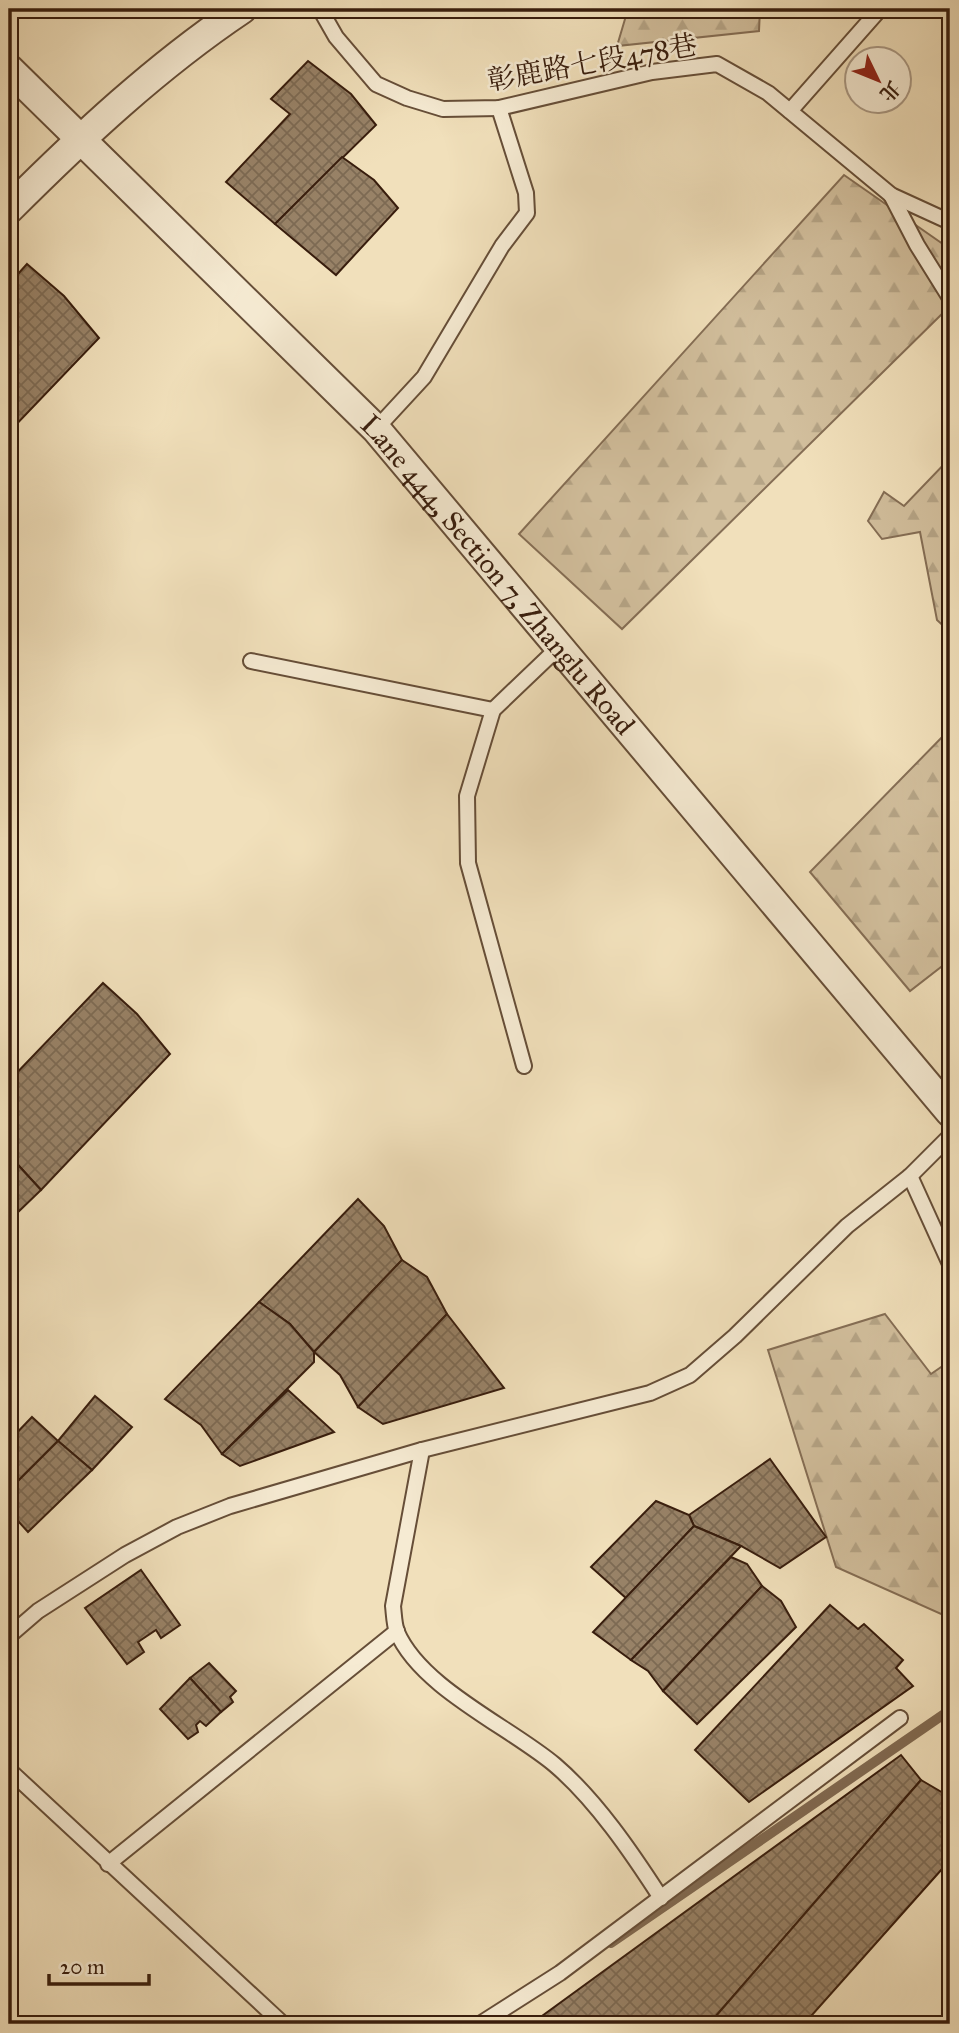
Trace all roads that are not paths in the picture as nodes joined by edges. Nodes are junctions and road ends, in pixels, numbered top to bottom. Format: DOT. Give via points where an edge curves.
graph roads {
  1 [pos="242,9"];
  2 [pos="320,9"];
  3 [pos="880,9"];
  4 [pos="9,69"];
  5 [pos="499,108"];
  6 [pos="790,111"];
  7 [pos="78,140"];
  8 [pos="891,195"];
  9 [pos="9,209"];
  10 [pos="950,222"];
  11 [pos="950,298"];
  12 [pos="376,429"];
  13 [pos="559,646"];
  14 [pos="251,661"];
  15 [pos="493,710"];
  16 [pos="524,1066"];
  17 [pos="950,1112"];
  18 [pos="950,1136"];
  19 [pos="910,1176"];
  20 [pos="950,1264"];
  21 [pos="422,1450"];
  22 [pos="397,1631"];
  23 [pos="9,1636"];
  24 [pos="900,1718"];
  25 [pos="9,1770"];
  26 [pos="108,1864"];
  27 [pos="661,1898"];
  28 [pos="283,2024"];
  29 [pos="480,2024"];
  1 -- 7 [label="street"];
  2 -- 5 [label="lane, 彰鹿路七段478巷" via="336,37 376,83 443,110"];
  3 -- 6 [label="lane"];
  4 -- 7 [label="street, Lane 444, Section 7, Zhanglu Road"];
  5 -- 6 [label="lane, 彰鹿路七段478巷" via="652,72 717,64"];
  5 -- 12 [label="lane" via="526,194 527,213 502,246 424,377"];
  6 -- 8 [label="lane, 彰鹿路七段478巷"];
  7 -- 9 [label="street"];
  7 -- 12 [label="street, Lane 444, Section 7, Zhanglu Road"];
  8 -- 10 [label="lane, 彰鹿路七段478巷"];
  8 -- 11 [label="lane"];
  12 -- 13 [label="street, Lane 444, Section 7, Zhanglu Road"];
  13 -- 15 [label="lane"];
  13 -- 17 [label="street, Lane 444, Section 7, Zhanglu Road"];
  14 -- 15 [label="lane"];
  15 -- 16 [label="lane" via="467,796 468,863"];
  18 -- 19 [label="lane"];
  19 -- 20 [label="lane"];
  19 -- 21 [label="lane" via="847,1226 690,1375 650,1393"];
  21 -- 22 [label="lane" via="393,1605"];
  21 -- 23 [label="lane" via="230,1506 177,1527 38,1611"];
  22 -- 26 [label="lane"];
  22 -- 27 [label="lane" via="413,1658 460,1698 555,1765 630,1850"];
  24 -- 27 [label="lane"];
  25 -- 26 [label="lane"];
  26 -- 28 [label="lane"];
  27 -- 29 [label="lane" via="561,1973"];
}
